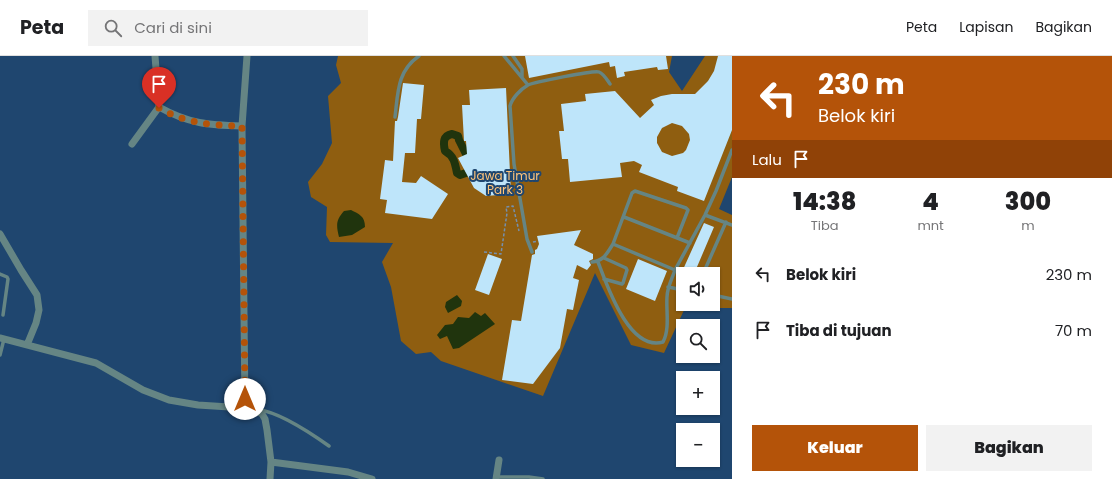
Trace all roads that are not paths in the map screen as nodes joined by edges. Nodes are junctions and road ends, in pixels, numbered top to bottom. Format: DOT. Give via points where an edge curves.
graph roads {
  1 [pos="155,56"];
  2 [pos="247,56"];
  3 [pos="419,56"];
  4 [pos="504,56"];
  5 [pos="513,56"];
  6 [pos="522,77"];
  7 [pos="610,84"];
  8 [pos="528,85"];
  9 [pos="159,108"];
  10 [pos="395,117"];
  11 [pos="242,126"];
  12 [pos="132,144"];
  13 [pos="732,150"];
  14 [pos="705,215"];
  15 [pos="624,217"];
  16 [pos="726,222"];
  17 [pos="732,224"];
  18 [pos="0,234"];
  19 [pos="677,238"];
  20 [pos="690,243"];
  21 [pos="613,244"];
  22 [pos="532,252"];
  23 [pos="604,258"];
  24 [pos="592,262"];
  25 [pos="598,262"];
  26 [pos="706,267"];
  27 [pos="675,270"];
  28 [pos="0,274"];
  29 [pos="604,279"];
  30 [pos="668,287"];
  31 [pos="676,289"];
  32 [pos="720,296"];
  33 [pos="732,299"];
  34 [pos="3,315"];
  35 [pos="2,339"];
  36 [pos="27,345"];
  37 [pos="0,355"];
  38 [pos="245,408"];
  39 [pos="256,410"];
  40 [pos="328,446"];
  41 [pos="499,460"];
  42 [pos="270,462"];
  43 [pos="496,478"];
  44 [pos="270,479"];
  45 [pos="372,479"];
  46 [pos="543,479"];
  1 -- 9 [label="street"];
  2 -- 11 [label="street"];
  3 -- 10 [label="lane" via="412,60 400,78"];
  4 -- 6 [label="lane"];
  5 -- 6 [label="lane" via="522,69"];
  6 -- 8 [label="lane"];
  7 -- 8 [label="lane" via="602,74 595,72"];
  8 -- 22 [label="lane" via="511,101 510,106 514,164 527,239"];
  9 -- 11 [label="street" via="186,120"];
  9 -- 12 [label="street"];
  11 -- 38 [label="street"];
  13 -- 14 [label="lane"];
  14 -- 16 [label="lane"];
  14 -- 20 [label="lane"];
  15 -- 19 [label="lane"];
  15 -- 19 [label="lane" via="635,191 686,208 688,212"];
  15 -- 21 [label="lane"];
  16 -- 17 [label="lane"];
  16 -- 26 [label="lane"];
  18 -- 36 [label="street" via="38,295 39,310"];
  19 -- 20 [label="lane"];
  20 -- 27 [label="lane"];
  21 -- 23 [label="lane"];
  21 -- 27 [label="lane"];
  23 -- 25 [label="lane"];
  23 -- 29 [label="lane" via="627,270 622,284"];
  24 -- 25 [label="lane"];
  25 -- 29 [label="lane"];
  27 -- 30 [label="lane"];
  28 -- 34 [label="lane" via="8,279"];
  29 -- 30 [label="lane" via="628,325 645,341 654,343 663,342 665,339"];
  30 -- 31 [label="lane"];
  32 -- 33 [label="lane"];
  35 -- 36 [label="street"];
  35 -- 37 [label="lane"];
  36 -- 38 [label="street" via="96,364 143,390 169,400"];
  38 -- 39 [label="street"];
  39 -- 40 [label="lane" via="269,412"];
  39 -- 42 [label="street" via="265,419"];
  41 -- 43 [label="street"];
  42 -- 44 [label="street"];
  42 -- 45 [label="street" via="348,472"];
  43 -- 46 [label="lane"];
}
